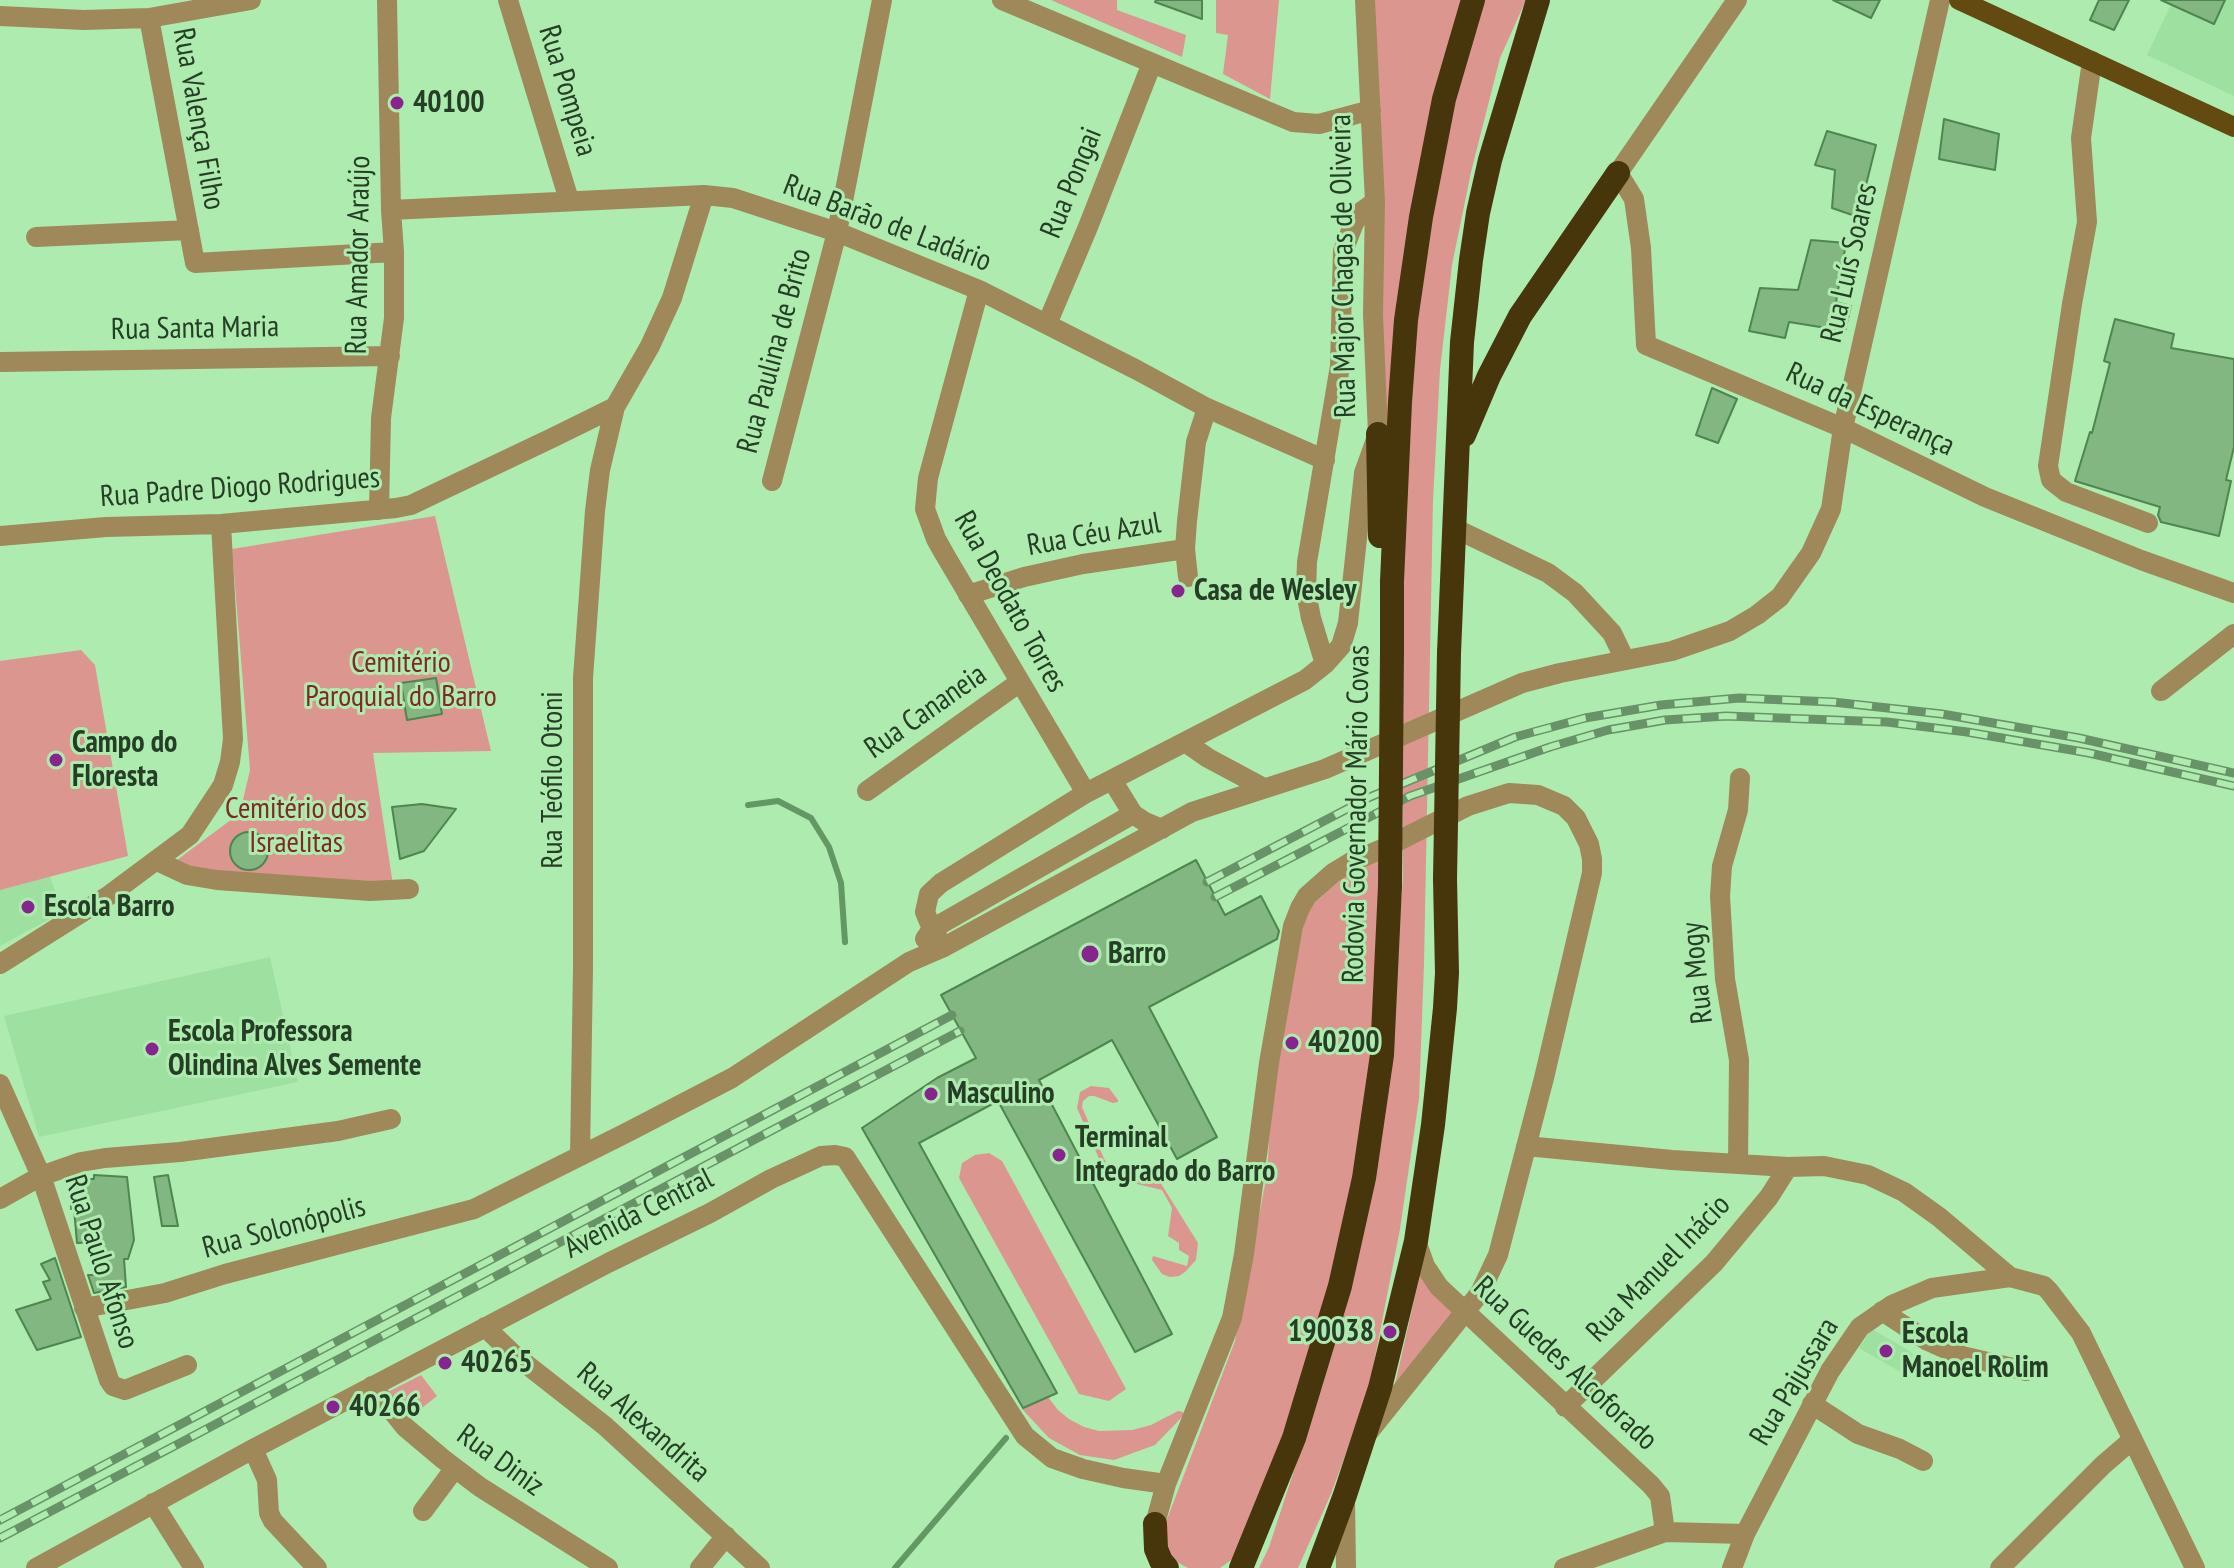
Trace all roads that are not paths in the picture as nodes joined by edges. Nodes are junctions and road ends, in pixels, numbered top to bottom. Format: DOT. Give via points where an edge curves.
graph roads {
  1 [pos="251,0"];
  2 [pos="387,0"];
  3 [pos="508,0"];
  4 [pos="882,0"];
  5 [pos="1002,0"];
  6 [pos="1365,0"];
  7 [pos="1473,0"];
  8 [pos="1538,0"];
  9 [pos="1737,0"];
  10 [pos="1940,0"];
  11 [pos="1959,0"];
  12 [pos="180,7"];
  13 [pos="0,16"];
  14 [pos="149,18"];
  15 [pos="2092,61"];
  16 [pos="1152,63"];
  17 [pos="1371,110"];
  18 [pos="2234,127"];
  19 [pos="1618,173"];
  20 [pos="704,195"];
  21 [pos="569,200"];
  22 [pos="1375,202"];
  23 [pos="391,210"];
  24 [pos="189,230"];
  25 [pos="837,232"];
  26 [pos="36,237"];
  27 [pos="394,252"];
  28 [pos="979,290"];
  29 [pos="1047,324"];
  30 [pos="390,356"];
  31 [pos="0,362"];
  32 [pos="615,407"];
  33 [pos="1207,408"];
  34 [pos="1843,428"];
  35 [pos="1378,434"];
  36 [pos="1458,448"];
  37 [pos="1325,460"];
  38 [pos="772,481"];
  39 [pos="379,510"];
  40 [pos="2148,523"];
  41 [pos="221,524"];
  42 [pos="1454,528"];
  43 [pos="0,536"];
  44 [pos="1185,549"];
  45 [pos="1188,577"];
  46 [pos="1392,581"];
  47 [pos="2234,593"];
  48 [pos="968,595"];
  49 [pos="2234,634"];
  50 [pos="1625,660"];
  51 [pos="1325,664"];
  52 [pos="1020,682"];
  53 [pos="2161,691"];
  54 [pos="1185,742"];
  55 [pos="1740,778"];
  56 [pos="1112,780"];
  57 [pos="1264,788"];
  58 [pos="867,791"];
  59 [pos="1086,793"];
  60 [pos="1133,814"];
  61 [pos="1162,829"];
  62 [pos="157,861"];
  63 [pos="409,889"];
  64 [pos="932,929"];
  65 [pos="944,947"];
  66 [pos="909,962"];
  67 [pos="0,964"];
  68 [pos="0,1084"];
  69 [pos="391,1119"];
  70 [pos="1526,1146"];
  71 [pos="580,1156"];
  72 [pos="1738,1164"];
  73 [pos="1788,1167"];
  74 [pos="41,1176"];
  75 [pos="0,1199"];
  76 [pos="1416,1241"];
  77 [pos="2010,1277"];
  78 [pos="84,1308"];
  79 [pos="1882,1311"];
  80 [pos="1464,1313"];
  81 [pos="485,1327"];
  82 [pos="187,1365"];
  83 [pos="2026,1371"];
  84 [pos="372,1386"];
  85 [pos="1812,1404"];
  86 [pos="1565,1407"];
  87 [pos="1364,1439"];
  88 [pos="2132,1440"];
  89 [pos="253,1449"];
  90 [pos="1923,1461"];
  91 [pos="455,1468"];
  92 [pos="1166,1484"];
  93 [pos="1345,1495"];
  94 [pos="153,1503"];
  95 [pos="423,1511"];
  96 [pos="1155,1524"];
  97 [pos="1665,1532"];
  98 [pos="1745,1534"];
  99 [pos="726,1536"];
  100 [pos="1242,1564"];
  101 [pos="36,1568"];
  102 [pos="194,1568"];
  103 [pos="317,1568"];
  104 [pos="608,1568"];
  105 [pos="700,1568"];
  106 [pos="760,1568"];
  107 [pos="1143,1568"];
  108 [pos="1167,1568"];
  109 [pos="1318,1568"];
  110 [pos="1346,1568"];
  111 [pos="1564,1568"];
  112 [pos="1732,1568"];
  113 [pos="2000,1568"];
  114 [pos="2195,1568"];
  1 -- 12 [label="street"];
  2 -- 23 [label="street, Rua Amador Araújo"];
  3 -- 21 [label="street, Rua Pompeia"];
  4 -- 25 [label="street, Rua Paulina de Brito"];
  5 -- 16 [label="street"];
  6 -- 17 [label="street, Rua Major Chagas de Oliveira"];
  7 -- 46 [label="highway, Rodovia Governador Mário Covas" via="1444,99 1410,291"];
  8 -- 36 [label="highway" via="1478,213 1462,342"];
  9 -- 19 [label="street"];
  10 -- 34 [label="street, Rua Luís Soares"];
  11 -- 15 [label="main road"];
  12 -- 14 [label="street"];
  13 -- 14 [label="street"];
  14 -- 24 [label="street, Rua Valença Filho"];
  15 -- 18 [label="main road"];
  15 -- 40 [label="street" via="2081,138 2087,222 2048,466 2051,480 2066,492"];
  16 -- 17 [label="street" via="1300,124"];
  16 -- 29 [label="street, Rua Pongai"];
  17 -- 22 [label="street, Rua Major Chagas de Oliveira"];
  19 -- 34 [label="street, Rua da Esperança" via="1634,199 1646,345"];
  19 -- 36 [label="highway" via="1520,316"];
  20 -- 21 [label="street, Rua Barão de Ladário"];
  20 -- 25 [label="street, Rua Barão de Ladário" via="733,198"];
  20 -- 32 [label="street" via="672,298"];
  21 -- 23 [label="street, Rua Barão de Ladário"];
  22 -- 35 [label="street, Rua Major Chagas de Oliveira"];
  22 -- 37 [label="street" via="1361,212 1343,251 1340,366"];
  23 -- 27 [label="street, Rua Amador Araújo"];
  24 -- 26 [label="street"];
  24 -- 27 [label="street, Rua Valença Filho" via="195,263"];
  25 -- 28 [label="street, Rua Barão de Ladário"];
  25 -- 38 [label="street, Rua Paulina de Brito"];
  27 -- 30 [label="street, Rua Amador Araújo"];
  28 -- 29 [label="street, Rua Barão de Ladário"];
  28 -- 48 [label="street, Rua Deodato Torres" via="925,497 936,539"];
  29 -- 33 [label="street, Rua Barão de Ladário"];
  30 -- 31 [label="street, Rua Santa Maria"];
  30 -- 39 [label="street, Rua Amador Araújo" via="381,418"];
  32 -- 39 [label="street, Rua Padre Diogo Rodrigues" via="411,505"];
  32 -- 71 [label="street, Rua Teófilo Otoni" via="596,498 583,678"];
  33 -- 37 [label="street, Rua Barão de Ladário"];
  33 -- 44 [label="street" via="1196,442"];
  34 -- 47 [label="street, Rua da Esperança" via="1985,497"];
  34 -- 50 [label="street, Rua Luís Soares" via="1831,509 1811,553 1780,597 1730,631"];
  35 -- 46 [label="highway" via="1380,539"];
  35 -- 51 [label="street, Rua Major Chagas de Oliveira" via="1364,473 1346,635"];
  36 -- 42 [label="highway"];
  37 -- 51 [label="street" via="1310,534 1306,592"];
  39 -- 41 [label="street, Rua Padre Diogo Rodrigues"];
  41 -- 43 [label="street, Rua Padre Diogo Rodrigues"];
  41 -- 62 [label="street" via="230,762 223,785 190,835"];
  42 -- 50 [label="street" via="1548,573 1575,593 1612,633"];
  42 -- 76 [label="highway, bridge" via="1447,973"];
  44 -- 45 [label="street"];
  44 -- 48 [label="street, Rua Céu Azul" via="1083,564"];
  46 -- 100 [label="highway, Rodovia Governador Mário Covas, bridge" via="1390,886 1382,1055 1364,1178 1340,1286 1294,1438"];
  48 -- 52 [label="street, Rua Deodato Torres"];
  49 -- 53 [label="street"];
  50 -- 57 [label="street" via="1522,683 1325,769"];
  51 -- 54 [label="street" via="1305,680"];
  52 -- 58 [label="street, Rua Cananeia"];
  52 -- 59 [label="street, Rua Deodato Torres"];
  54 -- 56 [label="street"];
  54 -- 57 [label="street"];
  55 -- 72 [label="street, Rua Mogy" via="1720,896 1725,979 1739,1060"];
  56 -- 59 [label="street"];
  56 -- 60 [label="street"];
  57 -- 61 [label="street" via="1192,812"];
  59 -- 64 [label="street" via="932,890 925,912"];
  60 -- 61 [label="street"];
  60 -- 64 [label="street"];
  61 -- 65 [label="street"];
  62 -- 63 [label="street" via="187,875 217,880"];
  62 -- 67 [label="street"];
  64 -- 65 [label="street"];
  64 -- 66 [label="street"];
  65 -- 66 [label="street"];
  66 -- 71 [label="street" via="732,1078"];
  68 -- 74 [label="street, Rua Paulo Afonso"];
  69 -- 74 [label="street" via="338,1131 105,1158"];
  70 -- 72 [label="street, Rua Manuel Inácio"];
  70 -- 80 [label="street" via="1498,1255"];
  70 -- 92 [label="street" via="1592,859 1576,818 1564,806 1521,792 1468,806 1351,862 1318,884 1300,908 1269,1063 1232,1318"];
  71 -- 78 [label="street, Rua Solonópolis" via="474,1209 165,1293"];
  72 -- 73 [label="street, Rua Manuel Inácio"];
  73 -- 77 [label="street, Rua Manuel Inácio" via="1824,1166 1868,1175 1904,1192"];
  73 -- 86 [label="street, Rua Manuel Inácio" via="1714,1263"];
  74 -- 75 [label="street"];
  74 -- 78 [label="street, Rua Paulo Afonso"];
  76 -- 80 [label="street, Rua Guedes Alcoforado" via="1439,1287"];
  76 -- 87 [label="highway"];
  77 -- 79 [label="street, Rua Pajussara" via="1932,1288"];
  77 -- 88 [label="street, Rua Manuel Inácio" via="2044,1286 2081,1333"];
  78 -- 82 [label="street, Rua Paulo Afonso" via="109,1380 118,1389"];
  79 -- 83 [label="street" via="1962,1356"];
  79 -- 85 [label="street, Rua Pajussara" via="1852,1336"];
  80 -- 86 [label="street, Rua Guedes Alcoforado"];
  80 -- 87 [label="street"];
  81 -- 84 [label="street, Avenida Central"];
  81 -- 92 [label="street, Avenida Central" via="771,1179 821,1156 845,1157 1025,1436 1052,1458 1083,1469"];
  81 -- 99 [label="street, Rua Alexandrita"];
  84 -- 89 [label="street, Avenida Central"];
  84 -- 91 [label="street, Rua Diniz" via="405,1427"];
  85 -- 90 [label="street" via="1858,1434"];
  85 -- 98 [label="street, Rua Pajussara"];
  86 -- 97 [label="street, Rua Guedes Alcoforado" via="1660,1496"];
  87 -- 93 [label="highway"];
  88 -- 113 [label="street"];
  88 -- 114 [label="street"];
  89 -- 94 [label="street, Avenida Central"];
  89 -- 103 [label="street" via="267,1480 273,1521"];
  91 -- 95 [label="street"];
  91 -- 104 [label="street, Rua Diniz"];
  92 -- 96 [label="street"];
  93 -- 109 [label="highway"];
  93 -- 110 [label="street"];
  94 -- 101 [label="street, Avenida Central"];
  94 -- 102 [label="street"];
  96 -- 107 [label="highway"];
  96 -- 108 [label="highway" via="1156,1549"];
  97 -- 98 [label="street"];
  97 -- 111 [label="street"];
  98 -- 112 [label="street, Rua Pajussara"];
  99 -- 105 [label="street"];
  99 -- 106 [label="street, Rua Alexandrita"];
}
